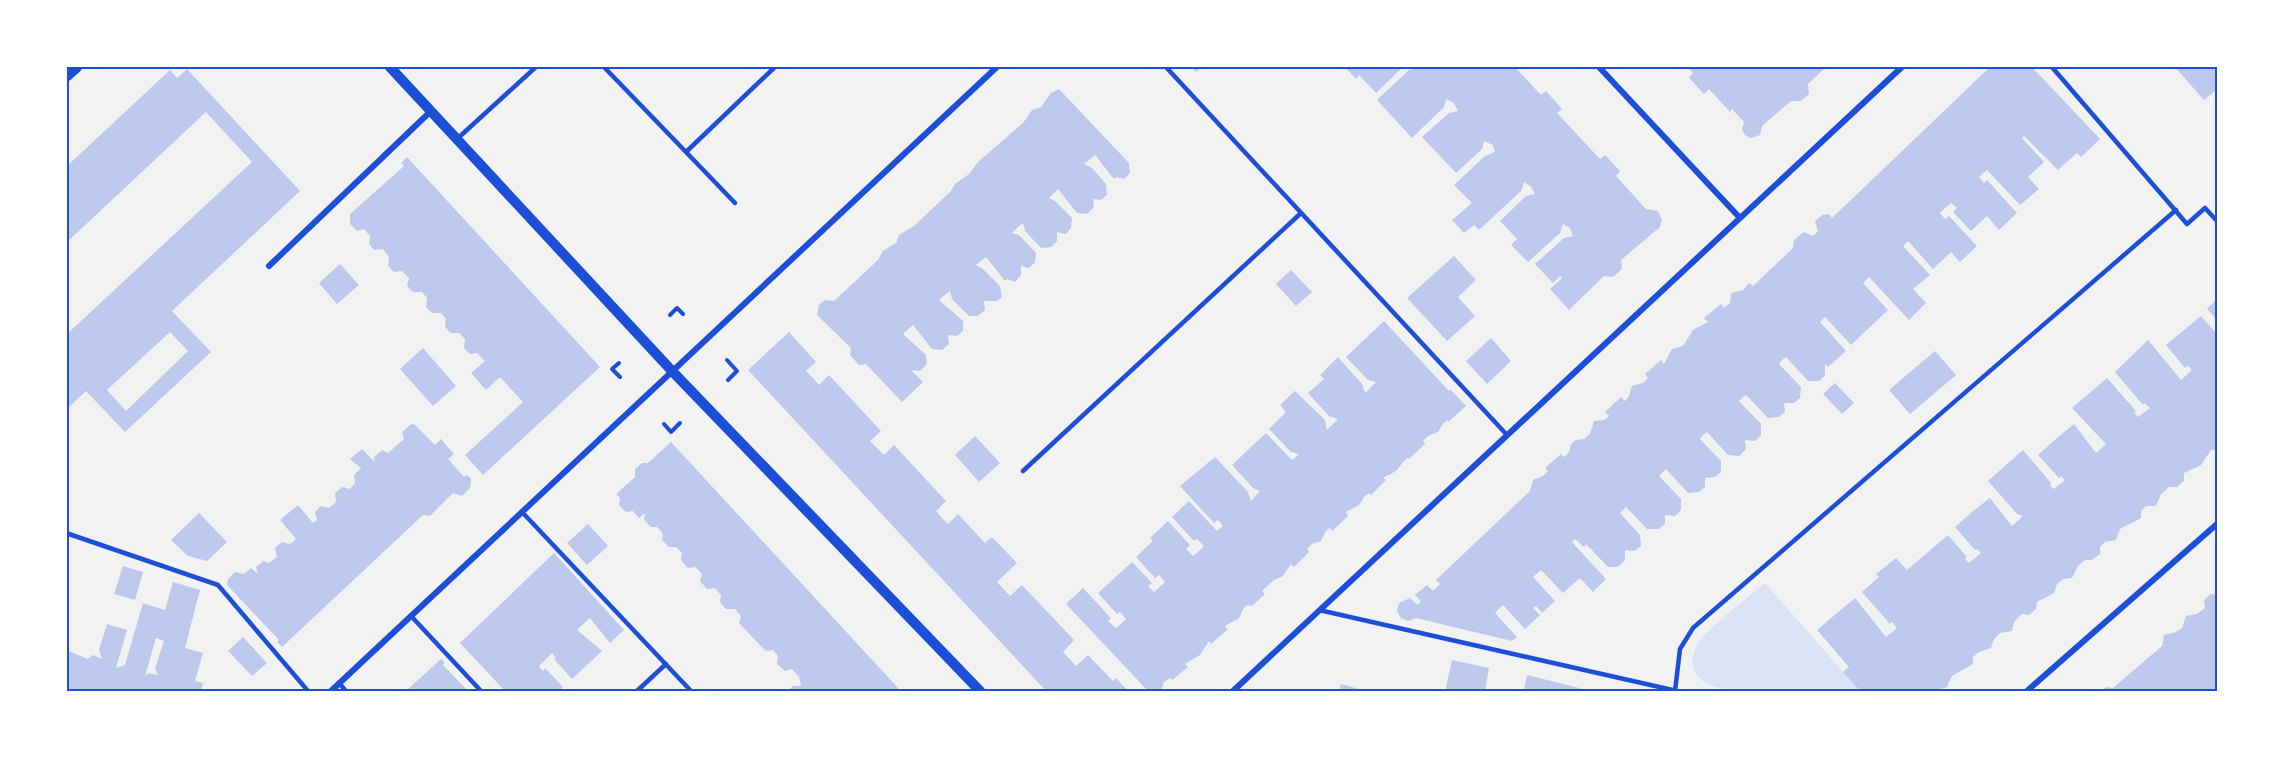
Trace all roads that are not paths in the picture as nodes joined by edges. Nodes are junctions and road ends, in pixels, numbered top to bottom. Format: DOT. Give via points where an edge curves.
graph roads {
  1 [pos="75,66"];
  2 [pos="389,66"];
  3 [pos="537,66"];
  4 [pos="603,66"];
  5 [pos="776,66"];
  6 [pos="998,66"];
  7 [pos="1165,66"];
  8 [pos="1598,66"];
  9 [pos="1903,66"];
  10 [pos="2051,66"];
  11 [pos="66,74"];
  12 [pos="431,111"];
  13 [pos="457,139"];
  14 [pos="686,152"];
  15 [pos="735,203"];
  16 [pos="2176,210"];
  17 [pos="1301,213"];
  18 [pos="1740,218"];
  19 [pos="2217,221"];
  20 [pos="268,267"];
  21 [pos="672,371"];
  22 [pos="1507,435"];
  23 [pos="1023,471"];
  24 [pos="522,512"];
  25 [pos="2217,525"];
  26 [pos="66,533"];
  27 [pos="1319,610"];
  28 [pos="411,616"];
  29 [pos="666,664"];
  30 [pos="339,683"];
  31 [pos="309,691"];
  32 [pos="331,691"];
  33 [pos="346,691"];
  34 [pos="481,691"];
  35 [pos="637,691"];
  36 [pos="691,691"];
  37 [pos="980,691"];
  38 [pos="1233,691"];
  39 [pos="1676,691"];
  40 [pos="2027,691"];
  1 -- 11 [label="main road"];
  2 -- 12 [label="street"];
  3 -- 13 [label="lane"];
  4 -- 14 [label="lane"];
  5 -- 14 [label="lane"];
  6 -- 21 [label="street"];
  7 -- 17 [label="lane"];
  8 -- 18 [label="street"];
  9 -- 18 [label="street"];
  10 -- 16 [label="lane"];
  12 -- 13 [label="street"];
  12 -- 20 [label="street"];
  13 -- 21 [label="street"];
  14 -- 15 [label="lane"];
  16 -- 19 [label="lane" via="2187,224 2205,208"];
  16 -- 39 [label="lane" via="1693,628 1680,649"];
  17 -- 22 [label="lane"];
  17 -- 23 [label="lane"];
  18 -- 22 [label="street"];
  21 -- 24 [label="street"];
  21 -- 37 [label="street"];
  22 -- 27 [label="street"];
  24 -- 28 [label="street"];
  24 -- 29 [label="lane"];
  25 -- 40 [label="street"];
  26 -- 31 [label="lane" via="218,585"];
  27 -- 38 [label="street"];
  27 -- 39 [label="lane"];
  28 -- 30 [label="street"];
  28 -- 34 [label="lane"];
  29 -- 35 [label="lane"];
  29 -- 36 [label="lane"];
  30 -- 32 [label="street"];
  30 -- 33 [label="lane"];
}
